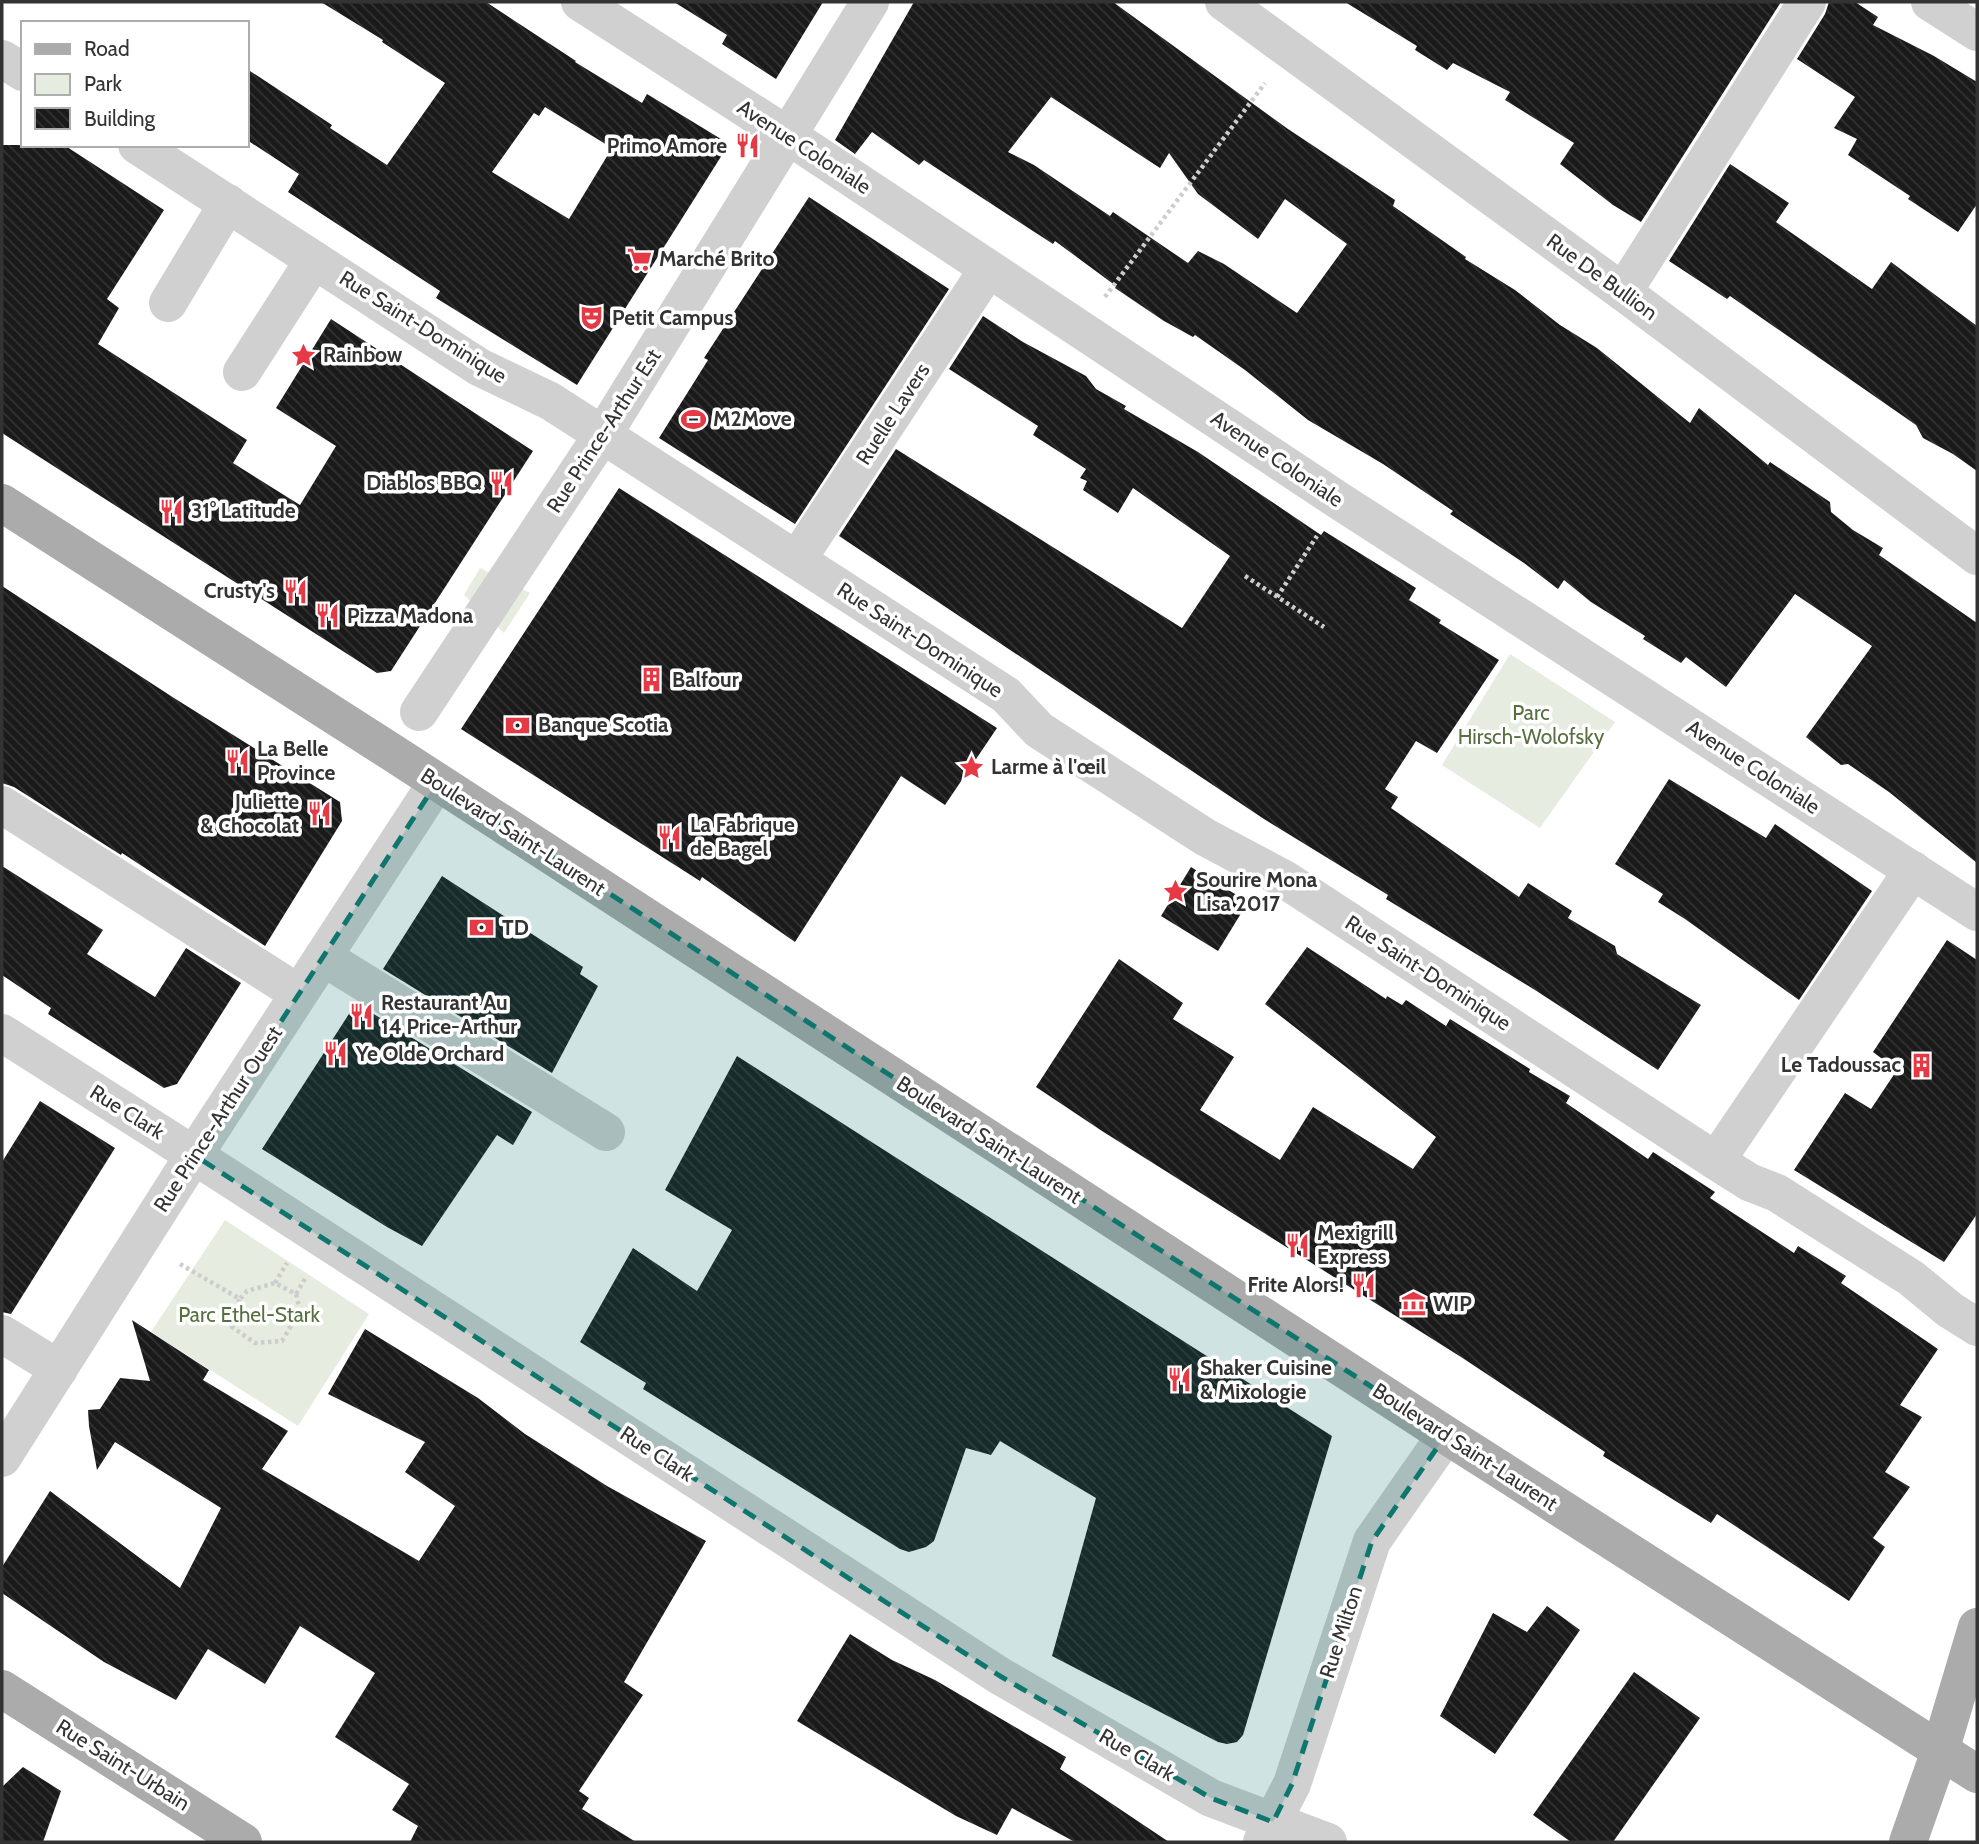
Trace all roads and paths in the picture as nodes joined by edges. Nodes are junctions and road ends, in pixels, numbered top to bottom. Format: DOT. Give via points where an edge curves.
graph roads {
  1 [pos="580,2"];
  2 [pos="870,2"];
  3 [pos="1224,2"];
  4 [pos="1807,2"];
  5 [pos="1930,2"];
  6 [pos="1977,32"];
  7 [pos="2,59"];
  8 [pos="21,71"];
  9 [pos="1265,82"];
  10 [pos="787,135"];
  11 [pos="140,147"];
  12 [pos="228,203"];
  13 [pos="314,260"];
  14 [pos="988,269"];
  15 [pos="1623,292"];
  16 [pos="168,303"];
  17 [pos="1100,303"];
  18 [pos="242,372"];
  19 [pos="603,435"];
  20 [pos="2,503"];
  21 [pos="1319,534"];
  22 [pos="1977,556"];
  23 [pos="797,560"];
  24 [pos="1245,576"];
  25 [pos="1277,597"];
  26 [pos="1324,627"];
  27 [pos="419,712"];
  28 [pos="437,782"];
  29 [pos="2,805"];
  30 [pos="1913,870"];
  31 [pos="1977,912"];
  32 [pos="323,957"];
  33 [pos="298,993"];
  34 [pos="2,1034"];
  35 [pos="606,1132"];
  36 [pos="194,1155"];
  37 [pos="1716,1161"];
  38 [pos="293,1255"];
  39 [pos="180,1264"];
  40 [pos="313,1268"];
  41 [pos="275,1283"];
  42 [pos="296,1294"];
  43 [pos="240,1299"];
  44 [pos="1977,1327"];
  45 [pos="2,1334"];
  46 [pos="59,1369"];
  47 [pos="1446,1435"];
  48 [pos="2,1458"];
  49 [pos="1977,1627"];
  50 [pos="2,1689"];
  51 [pos="1940,1751"];
  52 [pos="1977,1774"];
  53 [pos="1268,1832"];
  54 [pos="243,1842"];
  55 [pos="1328,1842"];
  56 [pos="1908,1842"];
  1 -- 10 [label="street, Avenue Coloniale"];
  2 -- 10 [label="street, Rue Prince-Arthur Est"];
  3 -- 15 [label="street, Rue De Bullion"];
  4 -- 15 [label="street"];
  5 -- 6 [label="street"];
  7 -- 8 [label="street"];
  9 -- 17 [label="path"];
  10 -- 14 [label="street, Avenue Coloniale"];
  10 -- 19 [label="street, Rue Prince-Arthur Est"];
  11 -- 12 [label="street, Rue Saint-Dominique"];
  12 -- 13 [label="street, Rue Saint-Dominique"];
  12 -- 16 [label="street"];
  13 -- 18 [label="street"];
  13 -- 19 [label="street, Rue Saint-Dominique" via="479,367 550,401"];
  14 -- 23 [label="street, Ruelle Lavers"];
  14 -- 30 [label="street, Avenue Coloniale"];
  15 -- 22 [label="street, Rue De Bullion"];
  19 -- 23 [label="street, Rue Saint-Dominique"];
  19 -- 27 [label="street, Rue Prince-Arthur Est"];
  20 -- 28 [label="main road, Boulevard Saint-Laurent"];
  21 -- 25 [label="path"];
  23 -- 37 [label="street, Rue Saint-Dominique" via="1006,695 1039,730 1205,837 1283,879"];
  24 -- 25 [label="path"];
  25 -- 26 [label="path"];
  28 -- 32 [label="street, Rue Prince-Arthur Ouest"];
  28 -- 47 [label="main road, Boulevard Saint-Laurent"];
  29 -- 33 [label="street"];
  30 -- 31 [label="street, Avenue Coloniale"];
  30 -- 37 [label="street"];
  32 -- 33 [label="street, Rue Prince-Arthur Ouest"];
  32 -- 35 [label="street"];
  33 -- 36 [label="street, Rue Prince-Arthur Ouest"];
  34 -- 36 [label="street, Rue Clark"];
  36 -- 46 [label="street, Rue Prince-Arthur Ouest"];
  36 -- 53 [label="street, Rue Clark" via="1000,1676"];
  37 -- 44 [label="street, Rue Saint-Dominique" via="1777,1193 1911,1278"];
  38 -- 41 [label="path"];
  39 -- 43 [label="path"];
  40 -- 42 [label="path"];
  41 -- 42 [label="path"];
  41 -- 43 [label="path"];
  42 -- 43 [label="path" via="300,1311 282,1341 256,1343 232,1327"];
  45 -- 46 [label="street"];
  46 -- 48 [label="street, Rue Prince-Arthur Ouest"];
  47 -- 51 [label="main road, Boulevard Saint-Laurent"];
  47 -- 53 [label="street, Rue Milton" via="1372,1541 1292,1784"];
  49 -- 51 [label="main road"];
  50 -- 54 [label="main road, Rue Saint-Urbain"];
  51 -- 52 [label="main road, Boulevard Saint-Laurent"];
  51 -- 56 [label="main road"];
  53 -- 55 [label="street, Rue Clark"];
}
